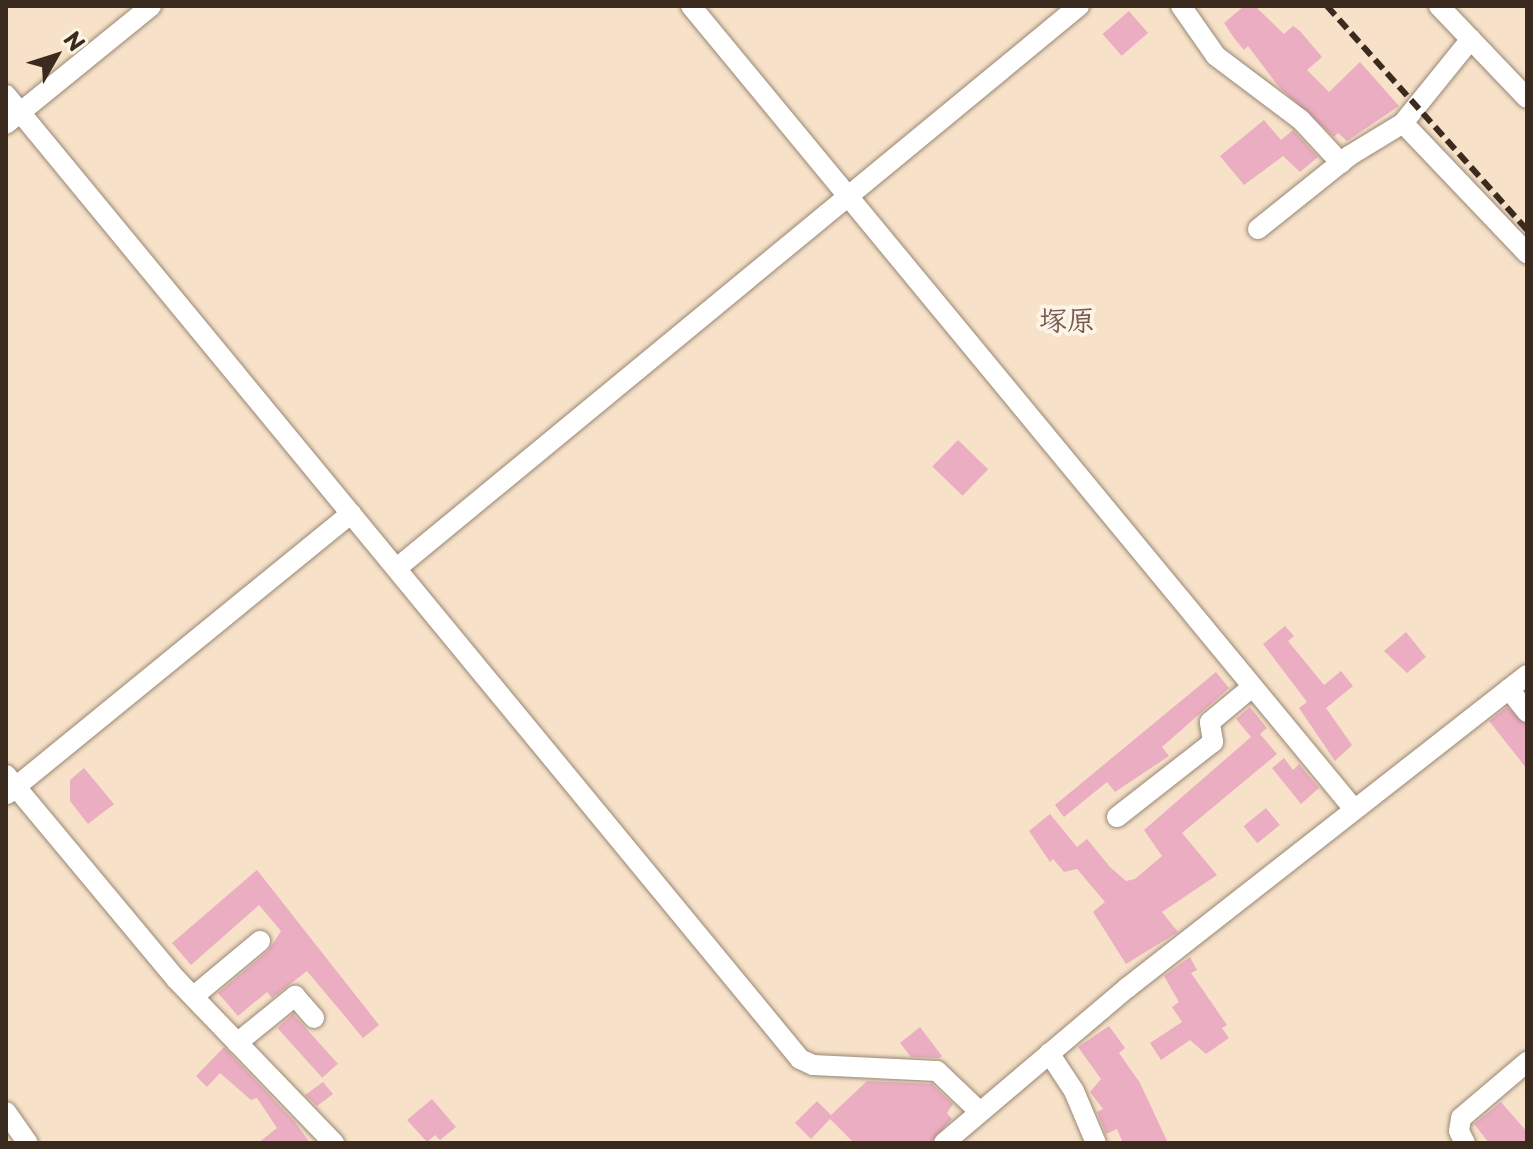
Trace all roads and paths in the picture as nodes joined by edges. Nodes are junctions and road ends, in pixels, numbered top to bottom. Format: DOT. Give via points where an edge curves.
graph roads {
  1 [pos="151,6"];
  2 [pos="691,6"];
  3 [pos="1079,6"];
  4 [pos="1181,6"];
  5 [pos="1439,6"];
  6 [pos="1471,39"];
  7 [pos="6,95"];
  8 [pos="1527,98"];
  9 [pos="13,118"];
  10 [pos="1403,123"];
  11 [pos="1341,163"];
  12 [pos="849,196"];
  13 [pos="1258,229"];
  14 [pos="1527,253"];
  15 [pos="351,513"];
  16 [pos="397,568"];
  17 [pos="1527,675"];
  18 [pos="1251,688"];
  19 [pos="1509,689"];
  20 [pos="1527,712"];
  21 [pos="9,786"];
  22 [pos="1354,809"];
  23 [pos="1117,817"];
  24 [pos="260,941"];
  25 [pos="194,996"];
  26 [pos="314,1018"];
  27 [pos="237,1043"];
  28 [pos="1049,1053"];
  29 [pos="1527,1062"];
  30 [pos="6,1112"];
  31 [pos="980,1112"];
  32 [pos="329,1142"];
  33 [pos="28,1143"];
  34 [pos="944,1143"];
  35 [pos="1096,1143"];
  36 [pos="1465,1143"];
  1 -- 9 [label="street"];
  2 -- 12 [label="street"];
  3 -- 12 [label="street"];
  4 -- 11 [label="street" via="1216,56 1301,120"];
  5 -- 6 [label="street"];
  6 -- 8 [label="street"];
  6 -- 10 [label="street"];
  7 -- 9 [label="street"];
  9 -- 15 [label="street"];
  10 -- 11 [label="street"];
  10 -- 14 [label="street"];
  11 -- 13 [label="street"];
  12 -- 16 [label="street"];
  12 -- 18 [label="street"];
  15 -- 16 [label="street"];
  15 -- 21 [label="street"];
  16 -- 31 [label="street" via="800,1059 813,1065 937,1071"];
  17 -- 19 [label="street"];
  18 -- 22 [label="street"];
  18 -- 23 [label="street" via="1210,722 1213,742"];
  19 -- 20 [label="street"];
  19 -- 22 [label="street"];
  21 -- 25 [label="street"];
  22 -- 28 [label="street"];
  24 -- 25 [label="street"];
  25 -- 27 [label="street"];
  26 -- 27 [label="street" via="295,996"];
  27 -- 32 [label="street"];
  28 -- 31 [label="street"];
  28 -- 35 [label="street" via="1074,1091"];
  29 -- 36 [label="street" via="1461,1118 1459,1131"];
  30 -- 33 [label="street"];
  31 -- 34 [label="street"];
}
